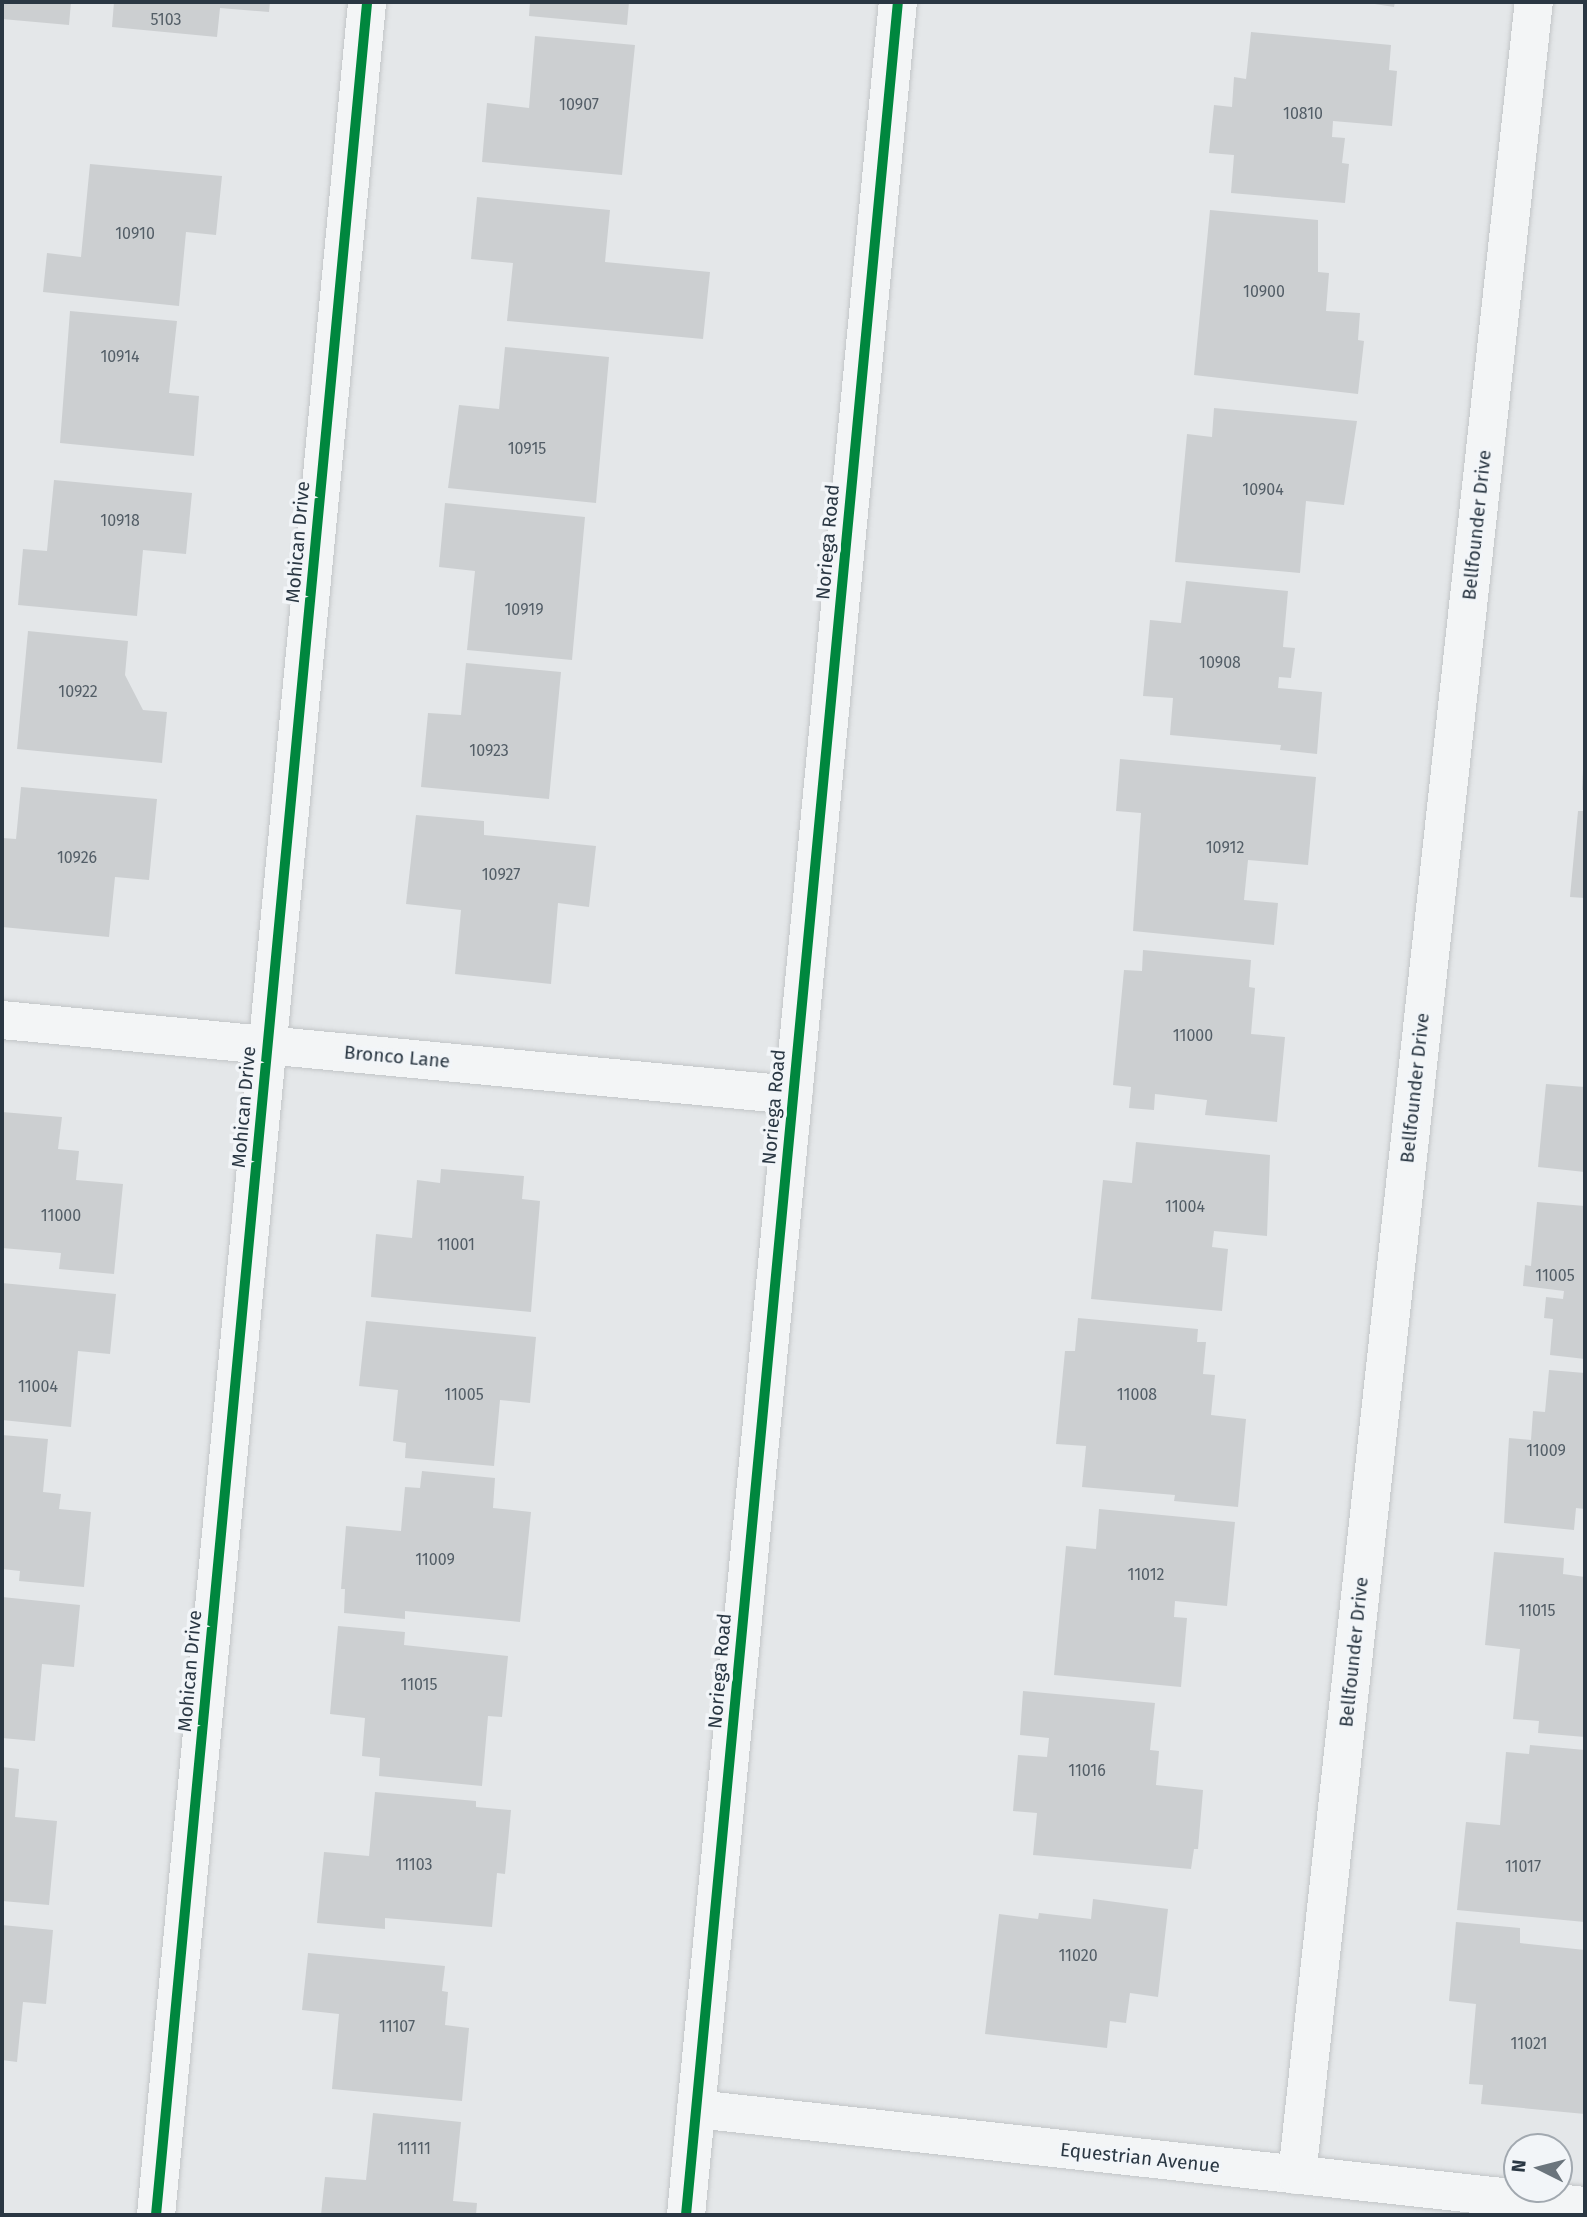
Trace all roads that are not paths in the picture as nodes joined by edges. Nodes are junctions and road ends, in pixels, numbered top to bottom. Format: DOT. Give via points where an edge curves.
graph roads {
  1 [pos="367,2"];
  2 [pos="898,2"];
  3 [pos="1534,2"];
  4 [pos="2,1020"];
  5 [pos="268,1045"];
  6 [pos="793,1095"];
  7 [pos="696,2109"];
  8 [pos="1297,2175"];
  9 [pos="1585,2207"];
  10 [pos="156,2215"];
  11 [pos="685,2215"];
  1 -- 5 [label="street, Mohican Drive"];
  2 -- 6 [label="street, Noriega Road"];
  3 -- 8 [label="street, Bellfounder Drive"];
  4 -- 5 [label="street, Bronco Lane"];
  5 -- 6 [label="street, Bronco Lane"];
  5 -- 10 [label="street, Mohican Drive"];
  6 -- 7 [label="street, Noriega Road"];
  7 -- 8 [label="street, Equestrian Avenue"];
  7 -- 11 [label="street, Noriega Road"];
  8 -- 9 [label="street, Equestrian Avenue"];
}
